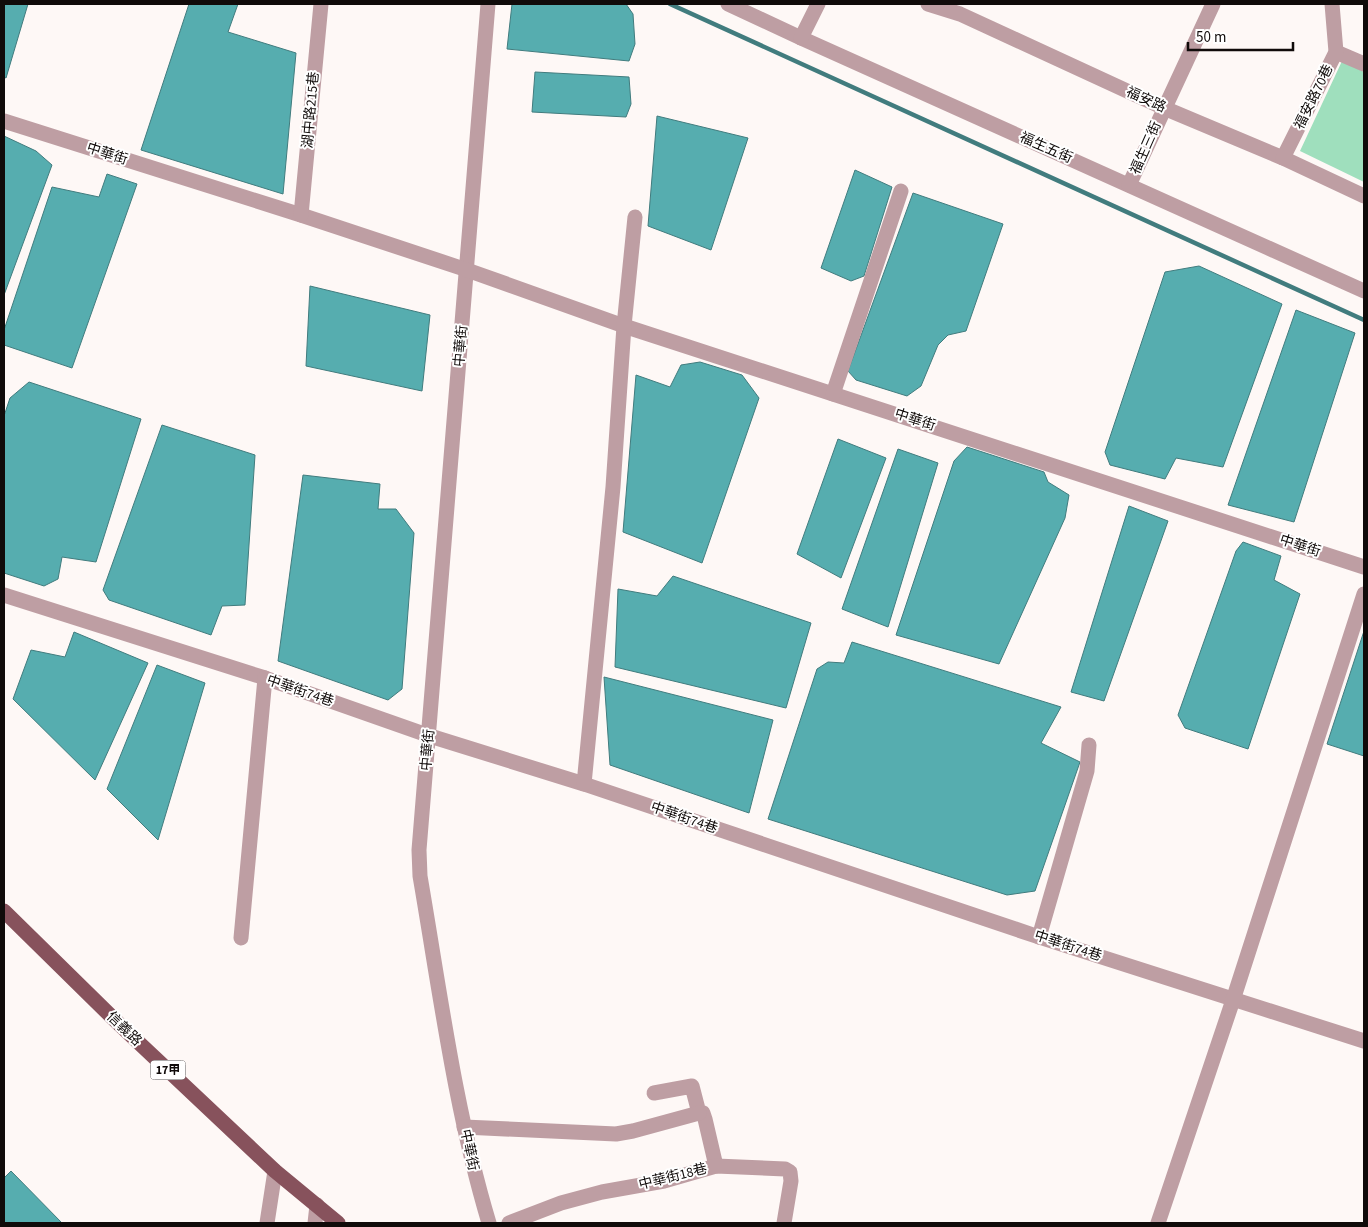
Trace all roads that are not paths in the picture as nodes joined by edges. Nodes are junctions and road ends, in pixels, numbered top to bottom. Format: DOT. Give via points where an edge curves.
graph roads {
  1 [pos="321,4"];
  2 [pos="488,4"];
  3 [pos="728,4"];
  4 [pos="818,4"];
  5 [pos="928,4"];
  6 [pos="1213,4"];
  7 [pos="1332,4"];
  8 [pos="960,9"];
  9 [pos="800,38"];
  10 [pos="1336,52"];
  11 [pos="1364,64"];
  12 [pos="1164,108"];
  13 [pos="4,121"];
  14 [pos="1283,158"];
  15 [pos="1129,185"];
  16 [pos="902,191"];
  17 [pos="1364,196"];
  18 [pos="301,216"];
  19 [pos="635,217"];
  20 [pos="467,270"];
  21 [pos="1364,291"];
  22 [pos="624,326"];
  23 [pos="833,394"];
  24 [pos="1364,567"];
  25 [pos="1364,594"];
  26 [pos="4,595"];
  27 [pos="265,678"];
  28 [pos="430,736"];
  29 [pos="1089,745"];
  30 [pos="584,784"];
  31 [pos="4,911"];
  32 [pos="1039,937"];
  33 [pos="241,938"];
  34 [pos="1233,1000"];
  35 [pos="1364,1042"];
  36 [pos="654,1093"];
  37 [pos="699,1114"];
  38 [pos="464,1127"];
  39 [pos="716,1166"];
  40 [pos="275,1171"];
  41 [pos="317,1205"];
  42 [pos="267,1223"];
  43 [pos="315,1223"];
  44 [pos="338,1223"];
  45 [pos="489,1223"];
  46 [pos="509,1223"];
  47 [pos="784,1223"];
  48 [pos="1158,1223"];
  1 -- 18 [label="street, 湖中路215巷"];
  2 -- 20 [label="street, 中華街"];
  3 -- 9 [label="street, 福生五街"];
  4 -- 9 [label="street"];
  5 -- 8 [label="street, 福安路"];
  6 -- 12 [label="street, 福生三街"];
  7 -- 10 [label="street, 福安路70巷"];
  8 -- 12 [label="street, 福安路"];
  9 -- 15 [label="street, 福生五街"];
  10 -- 11 [label="street"];
  10 -- 14 [label="street, 福安路70巷"];
  12 -- 14 [label="street, 福安路"];
  12 -- 15 [label="street, 福生三街"];
  13 -- 18 [label="street, 中華街"];
  14 -- 17 [label="street, 福安路"];
  15 -- 21 [label="street, 福生五街"];
  16 -- 23 [label="street"];
  18 -- 20 [label="street, 中華街"];
  19 -- 22 [label="street"];
  20 -- 22 [label="street, 中華街"];
  20 -- 28 [label="street, 中華街"];
  22 -- 23 [label="street, 中華街"];
  22 -- 30 [label="street" via="613,487"];
  23 -- 24 [label="street, 中華街"];
  25 -- 34 [label="street"];
  26 -- 27 [label="street, 中華街74巷"];
  27 -- 28 [label="street, 中華街74巷"];
  27 -- 33 [label="street"];
  28 -- 30 [label="street, 中華街74巷"];
  28 -- 38 [label="street, 中華街" via="420,876"];
  29 -- 32 [label="street" via="1087,771"];
  30 -- 32 [label="street, 中華街74巷"];
  31 -- 40 [label="main road, 信義路 / 17甲"];
  32 -- 34 [label="street, 中華街74巷"];
  34 -- 35 [label="street, 中華街74巷"];
  34 -- 48 [label="street"];
  36 -- 37 [label="street" via="692,1086"];
  37 -- 38 [label="street" via="616,1134"];
  37 -- 39 [label="street" via="703,1113"];
  38 -- 45 [label="street, 中華街"];
  39 -- 46 [label="street, 中華街18巷" via="664,1181 561,1202"];
  39 -- 47 [label="street, 中華街18巷" via="785,1169 790,1172"];
  40 -- 41 [label="main road, 信義路 / 17甲"];
  40 -- 42 [label="street"];
  41 -- 43 [label="street"];
  41 -- 44 [label="main road, 信義路 / 17甲"];
}
